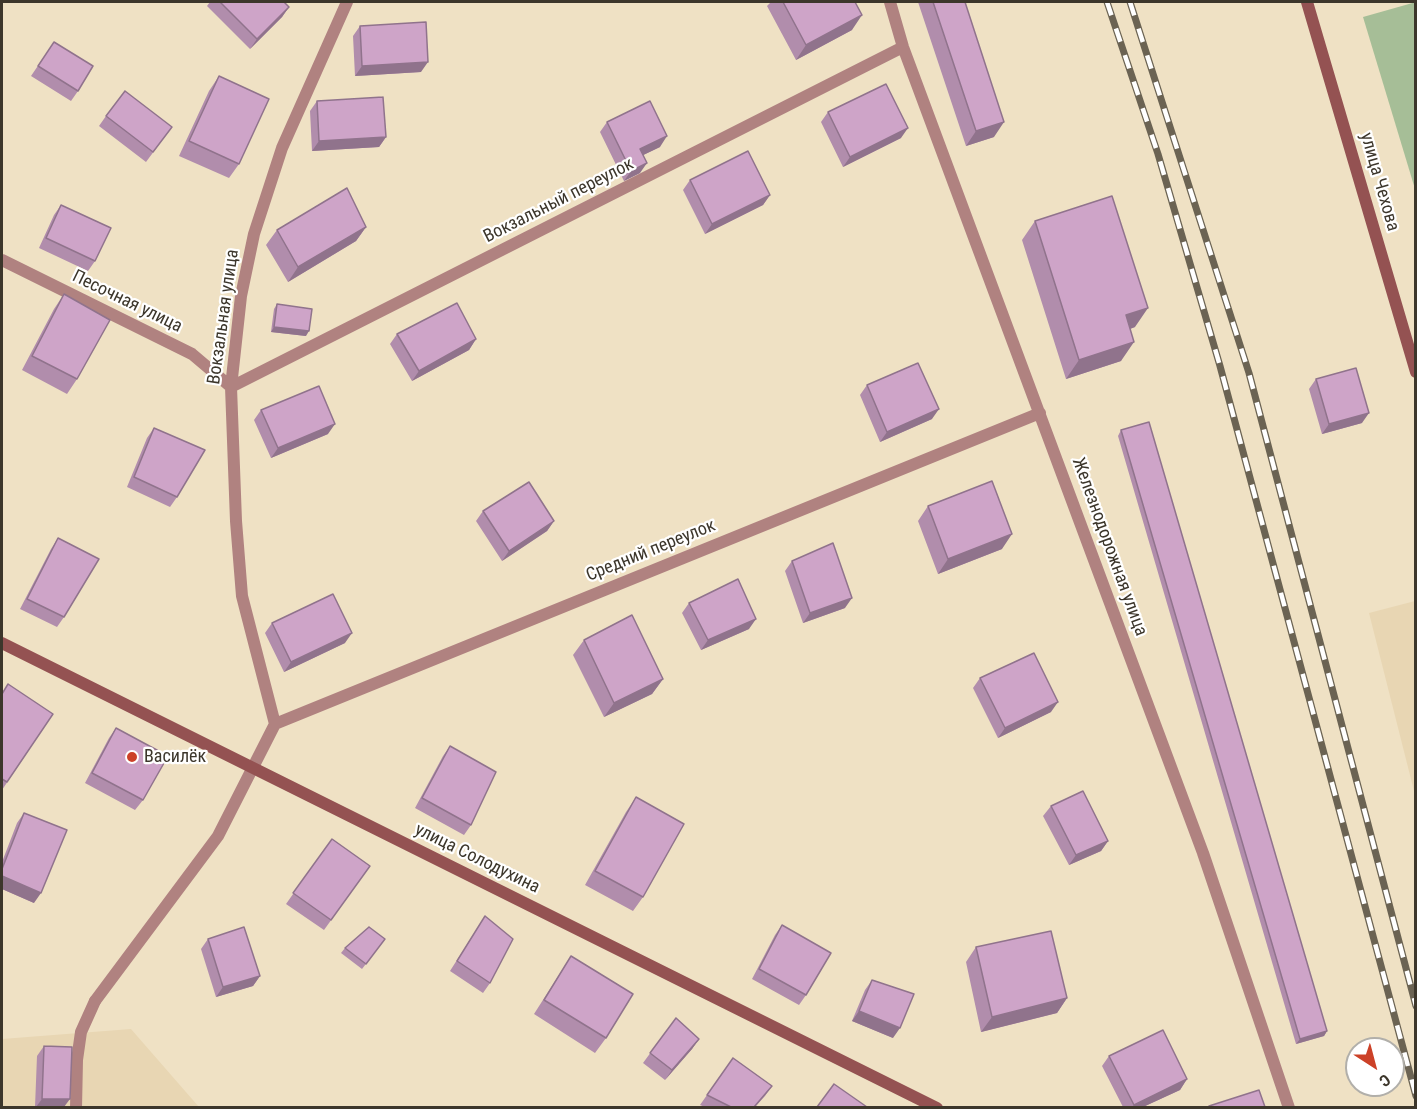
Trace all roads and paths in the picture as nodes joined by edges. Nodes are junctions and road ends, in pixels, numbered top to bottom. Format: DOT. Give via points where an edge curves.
graph roads {
  1 [pos="347,2"];
  2 [pos="890,2"];
  3 [pos="1307,2"];
  4 [pos="903,47"];
  5 [pos="2,260"];
  6 [pos="1414,363"];
  7 [pos="231,387"];
  8 [pos="1040,413"];
  9 [pos="2,643"];
  10 [pos="275,724"];
  11 [pos="253,768"];
  12 [pos="76,1107"];
  13 [pos="937,1107"];
  14 [pos="1289,1107"];
  1 -- 7 [label="street, Вокзальная улица" via="282,148 254,234 241,296"];
  2 -- 4 [label="street, Железнодорожная улица"];
  3 -- 6 [label="street, улица Чехова"];
  4 -- 7 [label="street, Вокзальный переулок"];
  4 -- 8 [label="street, Железнодорожная улица"];
  5 -- 7 [label="street, Песочная улица" via="192,354"];
  7 -- 10 [label="street, Вокзальная улица" via="243,596"];
  8 -- 10 [label="street, Средний переулок"];
  8 -- 14 [label="street, Железнодорожная улица" via="1203,853"];
  9 -- 11 [label="street, улица Солодухина"];
  10 -- 11 [label="street"];
  11 -- 12 [label="street" via="218,836 95,1001 81,1032"];
  11 -- 13 [label="street, улица Солодухина"];
}
